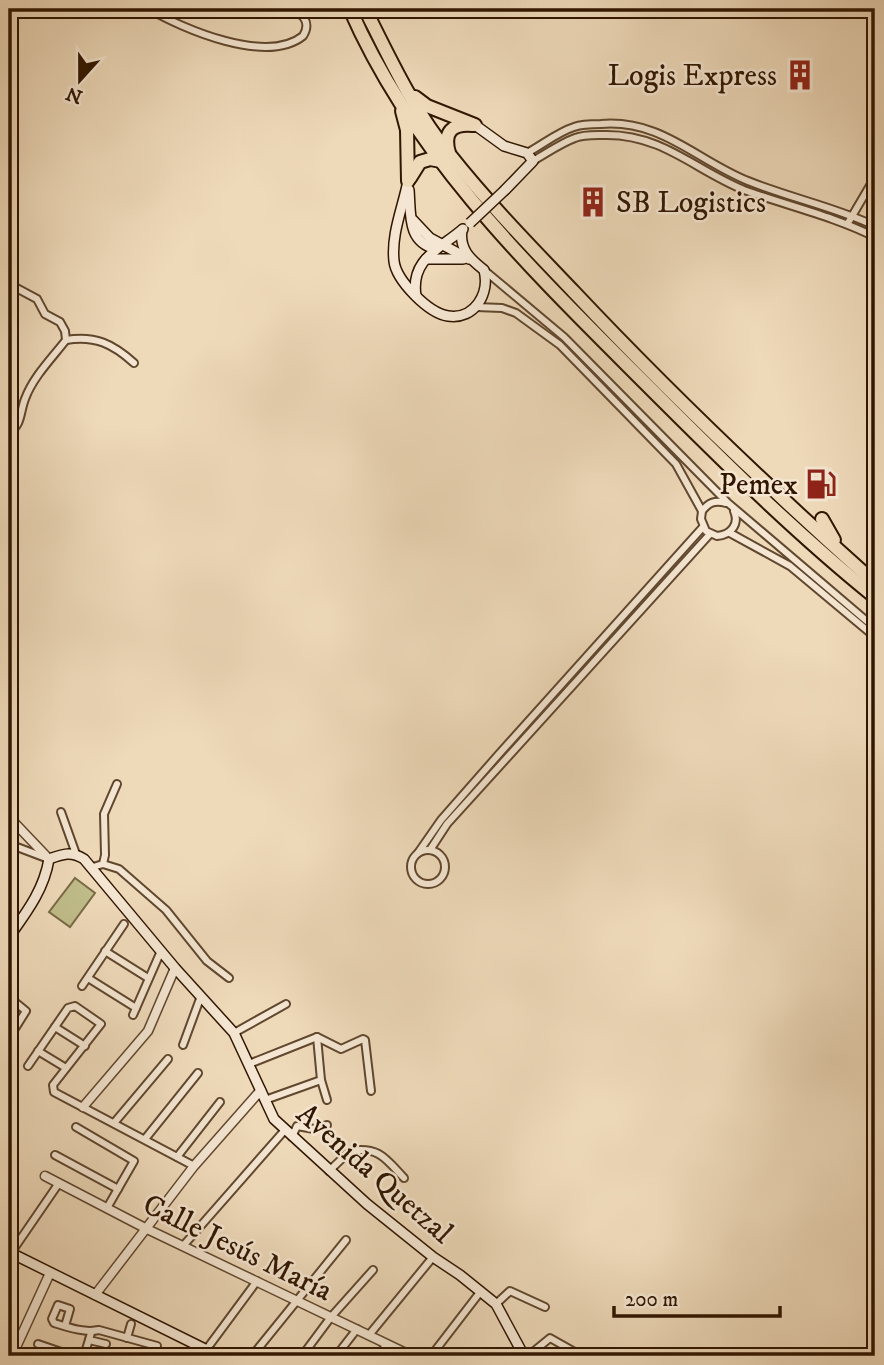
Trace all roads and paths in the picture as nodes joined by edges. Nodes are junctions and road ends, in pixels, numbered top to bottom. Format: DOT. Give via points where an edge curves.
graph roads {
  1 [pos="149,9"];
  2 [pos="255,9"];
  3 [pos="271,9"];
  4 [pos="291,9"];
  5 [pos="349,9"];
  6 [pos="365,9"];
  7 [pos="400,92"];
  8 [pos="475,125"];
  9 [pos="530,157"];
  10 [pos="446,159"];
  11 [pos="875,177"];
  12 [pos="408,181"];
  13 [pos="854,216"];
  14 [pos="848,223"];
  15 [pos="466,226"];
  16 [pos="875,226"];
  17 [pos="875,237"];
  18 [pos="439,248"];
  19 [pos="426,259"];
  20 [pos="472,261"];
  21 [pos="484,270"];
  22 [pos="9,284"];
  23 [pos="416,296"];
  24 [pos="476,307"];
  25 [pos="66,340"];
  26 [pos="134,363"];
  27 [pos="9,432"];
  28 [pos="741,460"];
  29 [pos="775,481"];
  30 [pos="730,505"];
  31 [pos="702,511"];
  32 [pos="822,519"];
  33 [pos="703,527"];
  34 [pos="730,533"];
  35 [pos="710,534"];
  36 [pos="875,583"];
  37 [pos="875,597"];
  38 [pos="875,628"];
  39 [pos="875,637"];
  40 [pos="117,784"];
  41 [pos="61,812"];
  42 [pos="9,817"];
  43 [pos="9,844"];
  44 [pos="430,850"];
  45 [pos="418,853"];
  46 [pos="76,854"];
  47 [pos="49,859"];
  48 [pos="98,866"];
  49 [pos="124,924"];
  50 [pos="9,937"];
  51 [pos="105,951"];
  52 [pos="161,951"];
  53 [pos="175,968"];
  54 [pos="88,978"];
  55 [pos="148,978"];
  56 [pos="229,978"];
  57 [pos="82,986"];
  58 [pos="201,996"];
  59 [pos="9,997"];
  60 [pos="286,1004"];
  61 [pos="55,1027"];
  62 [pos="234,1032"];
  63 [pos="317,1037"];
  64 [pos="9,1038"];
  65 [pos="183,1045"];
  66 [pos="85,1046"];
  67 [pos="38,1051"];
  68 [pos="168,1059"];
  69 [pos="249,1064"];
  70 [pos="29,1066"];
  71 [pos="66,1068"];
  72 [pos="198,1073"];
  73 [pos="321,1080"];
  74 [pos="371,1091"];
  75 [pos="263,1095"];
  76 [pos="327,1100"];
  77 [pos="220,1102"];
  78 [pos="83,1107"];
  79 [pos="114,1123"];
  80 [pos="327,1125"];
  81 [pos="76,1127"];
  82 [pos="288,1134"];
  83 [pos="145,1139"];
  84 [pos="55,1154"];
  85 [pos="177,1157"];
  86 [pos="194,1166"];
  87 [pos="329,1171"];
  88 [pos="45,1176"];
  89 [pos="404,1178"];
  90 [pos="59,1183"];
  91 [pos="118,1189"];
  92 [pos="107,1208"];
  93 [pos="145,1228"];
  94 [pos="345,1240"];
  95 [pos="183,1246"];
  96 [pos="10,1252"];
  97 [pos="433,1258"];
  98 [pos="373,1270"];
  99 [pos="50,1273"];
  100 [pos="257,1281"];
  101 [pos="481,1291"];
  102 [pos="94,1295"];
  103 [pos="296,1299"];
  104 [pos="496,1304"];
  105 [pos="545,1307"];
  106 [pos="331,1317"];
  107 [pos="131,1324"];
  108 [pos="65,1326"];
  109 [pos="357,1329"];
  110 [pos="369,1335"];
  111 [pos="90,1336"];
  112 [pos="127,1338"];
  113 [pos="38,1344"];
  114 [pos="106,1344"];
  115 [pos="387,1344"];
  116 [pos="157,1346"];
  117 [pos="204,1352"];
  118 [pos="12,1356"];
  119 [pos="73,1356"];
  120 [pos="84,1356"];
  121 [pos="219,1356"];
  122 [pos="252,1356"];
  123 [pos="302,1356"];
  124 [pos="335,1356"];
  125 [pos="378,1356"];
  126 [pos="412,1356"];
  127 [pos="431,1356"];
  128 [pos="526,1356"];
  129 [pos="582,1356"];
  1 -- 4 [label="street" via="201,35 266,46 288,44 303,36 306,19"];
  2 -- 3 [label="street"];
  5 -- 7 [label="highway" via="372,55"];
  6 -- 7 [label="highway"];
  7 -- 8 [label="highway"];
  7 -- 10 [label="highway"];
  7 -- 12 [label="highway" via="407,130"];
  8 -- 9 [label="main road" via="504,146"];
  8 -- 10 [label="highway" via="460,125 450,132"];
  9 -- 13 [label="street" via="574,127 636,125 740,178"];
  9 -- 14 [label="street" via="577,136 638,137 675,151 730,184"];
  9 -- 15 [label="main road, bridge" via="505,190"];
  10 -- 12 [label="highway" via="420,162"];
  10 -- 28 [label="highway"];
  10 -- 37 [label="highway" via="481,213 622,360 770,504"];
  11 -- 13 [label="street"];
  12 -- 18 [label="main road" via="412,219"];
  12 -- 23 [label="main road" via="393,258 398,277"];
  13 -- 14 [label="street"];
  13 -- 16 [label="street"];
  14 -- 17 [label="street"];
  15 -- 18 [label="main road"];
  15 -- 20 [label="main road" via="463,247"];
  18 -- 19 [label="main road"];
  18 -- 20 [label="main road"];
  19 -- 20 [label="main road"];
  19 -- 23 [label="main road" via="416,275"];
  20 -- 21 [label="main road"];
  21 -- 24 [label="main road" via="485,290"];
  21 -- 30 [label="street" via="564,337"];
  22 -- 25 [label="street" via="37,299 45,314 60,321"];
  23 -- 24 [label="main road" via="449,316"];
  24 -- 31 [label="street" via="516,313 560,345 676,464"];
  25 -- 26 [label="street" via="101,340"];
  25 -- 27 [label="street" via="31,386 18,424"];
  28 -- 29 [label="highway"];
  28 -- 36 [label="highway"];
  30 -- 31 [label="street" via="718,500"];
  30 -- 34 [label="street" via="736,516"];
  30 -- 38 [label="street"];
  31 -- 33 [label="street"];
  32 -- 36 [label="highway" via="834,540"];
  33 -- 35 [label="street"];
  33 -- 45 [label="street" via="482,773"];
  34 -- 35 [label="street"];
  34 -- 39 [label="street" via="790,566"];
  35 -- 44 [label="street" via="447,824"];
  40 -- 48 [label="street" via="104,814 105,855"];
  41 -- 46 [label="street"];
  42 -- 47 [label="street"];
  43 -- 47 [label="street"];
  44 -- 45 [label="street"];
  44 -- 45 [label="street" via="444,861 440,878 432,883 415,878 412,860"];
  46 -- 47 [label="main road"];
  46 -- 48 [label="main road, Avenida Quetzal"];
  47 -- 50 [label="main road" via="39,892"];
  48 -- 52 [label="main road, Avenida Quetzal"];
  48 -- 56 [label="street" via="118,869 158,902 207,961"];
  49 -- 51 [label="street"];
  51 -- 54 [label="street"];
  51 -- 55 [label="street"];
  52 -- 53 [label="main road, Avenida Quetzal"];
  52 -- 55 [label="street"];
  53 -- 58 [label="main road, Avenida Quetzal"];
  53 -- 78 [label="street" via="148,1031"];
  54 -- 55 [label="street" via="135,1011"];
  54 -- 57 [label="street"];
  58 -- 62 [label="main road, Avenida Quetzal"];
  58 -- 65 [label="street"];
  59 -- 64 [label="street" via="26,1011"];
  60 -- 62 [label="street"];
  61 -- 66 [label="street"];
  61 -- 66 [label="street" via="71,1006 98,1021 100,1027"];
  61 -- 67 [label="street"];
  62 -- 69 [label="main road, Avenida Quetzal"];
  63 -- 69 [label="street"];
  63 -- 73 [label="street"];
  63 -- 74 [label="street" via="341,1049 365,1040"];
  66 -- 71 [label="street"];
  67 -- 70 [label="street"];
  67 -- 71 [label="street"];
  68 -- 79 [label="street"];
  69 -- 75 [label="main road, Avenida Quetzal"];
  71 -- 78 [label="street" via="52,1089"];
  72 -- 83 [label="street"];
  73 -- 75 [label="street"];
  73 -- 76 [label="street"];
  75 -- 82 [label="main road, Avenida Quetzal" via="270,1114"];
  75 -- 86 [label="street"];
  77 -- 85 [label="street"];
  78 -- 79 [label="street"];
  79 -- 83 [label="street"];
  80 -- 82 [label="street" via="314,1129 297,1126"];
  81 -- 91 [label="street" via="134,1161"];
  82 -- 87 [label="main road, Avenida Quetzal"];
  82 -- 95 [label="street"];
  83 -- 85 [label="street"];
  84 -- 91 [label="street"];
  85 -- 86 [label="street"];
  86 -- 93 [label="street"];
  87 -- 89 [label="street" via="350,1151 374,1150"];
  87 -- 97 [label="main road, Avenida Quetzal"];
  88 -- 90 [label="street, Calle Jesús María"];
  90 -- 92 [label="street, Calle Jesús María"];
  90 -- 96 [label="street"];
  91 -- 92 [label="street"];
  92 -- 93 [label="street, Calle Jesús María"];
  93 -- 95 [label="street, Calle Jesús María"];
  93 -- 102 [label="street"];
  94 -- 103 [label="street"];
  95 -- 100 [label="street, Calle Jesús María"];
  96 -- 99 [label="main road"];
  97 -- 101 [label="main road, Avenida Quetzal"];
  97 -- 110 [label="street"];
  98 -- 106 [label="street"];
  99 -- 102 [label="main road"];
  99 -- 118 [label="street"];
  100 -- 103 [label="street, Calle Jesús María"];
  100 -- 117 [label="street"];
  101 -- 104 [label="main road, Avenida Quetzal"];
  101 -- 127 [label="street"];
  102 -- 117 [label="main road"];
  103 -- 106 [label="street, Calle Jesús María"];
  103 -- 122 [label="street"];
  104 -- 105 [label="street" via="510,1291"];
  104 -- 128 [label="main road, Avenida Quetzal"];
  106 -- 109 [label="street, Calle Jesús María"];
  106 -- 123 [label="street"];
  107 -- 112 [label="street"];
  108 -- 111 [label="street"];
  109 -- 110 [label="street, Calle Jesús María"];
  109 -- 124 [label="street"];
  110 -- 115 [label="street, Calle Jesús María"];
  111 -- 112 [label="street" via="99,1331"];
  111 -- 114 [label="street"];
  111 -- 120 [label="street"];
  112 -- 116 [label="street"];
  113 -- 119 [label="street"];
  115 -- 125 [label="street"];
  115 -- 126 [label="street, Calle Jesús María"];
  117 -- 121 [label="main road"];
  128 -- 129 [label="street" via="550,1338"];
}
